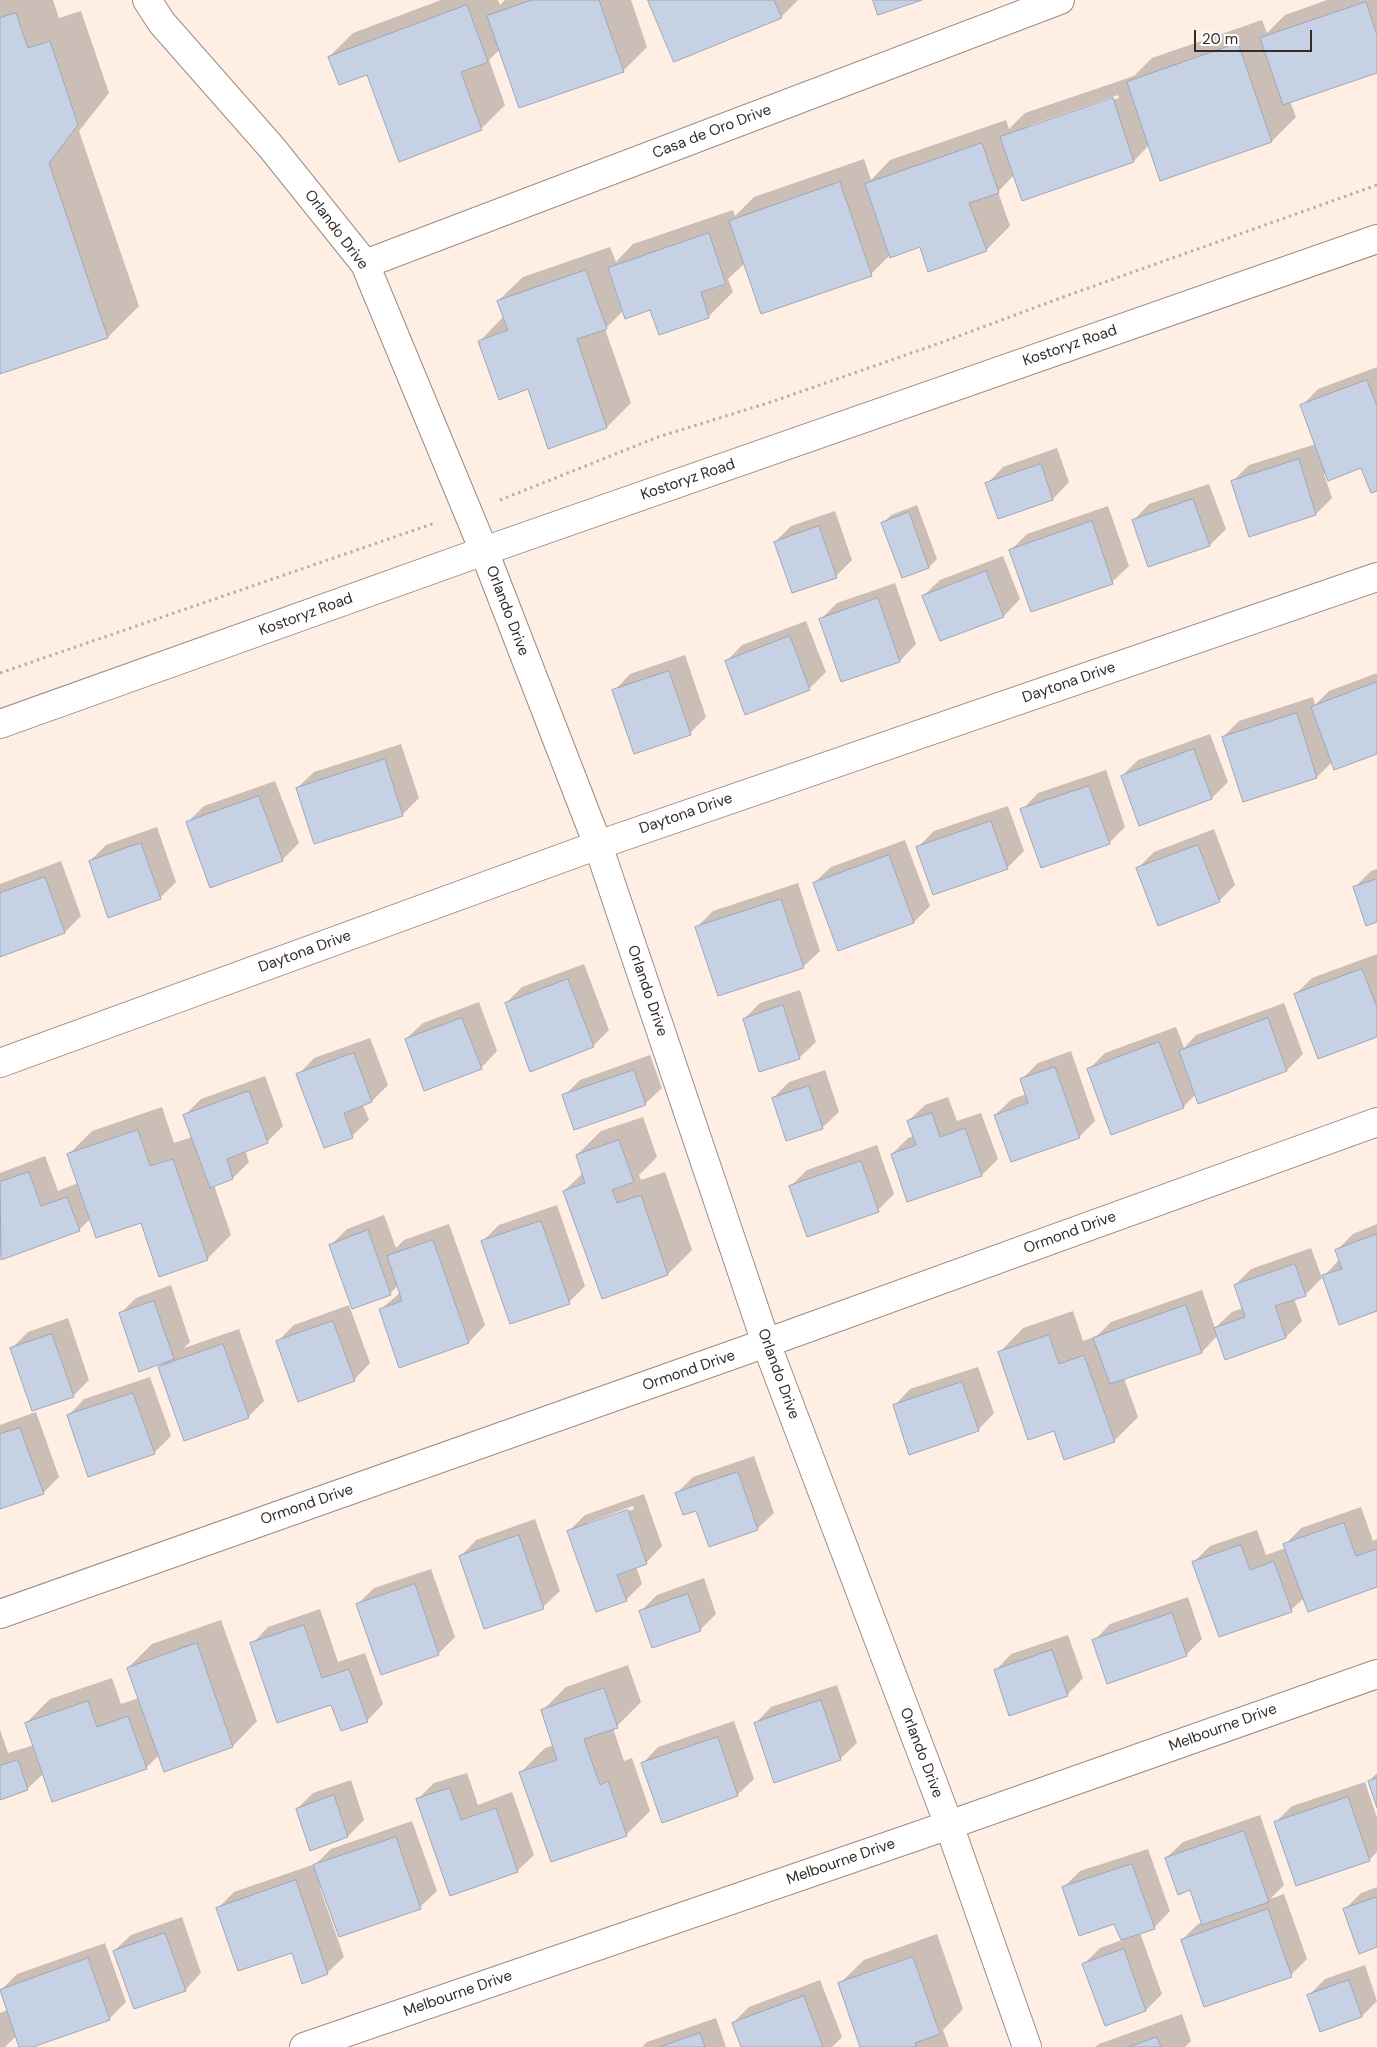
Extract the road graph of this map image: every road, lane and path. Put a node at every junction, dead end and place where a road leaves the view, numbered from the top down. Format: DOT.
graph roads {
  1 [pos="147,0"];
  2 [pos="1060,0"];
  3 [pos="1377,186"];
  4 [pos="1377,239"];
  5 [pos="365,264"];
  6 [pos="468,512"];
  7 [pos="484,551"];
  8 [pos="1377,577"];
  9 [pos="0,674"];
  10 [pos="0,724"];
  11 [pos="598,845"];
  12 [pos="0,1064"];
  13 [pos="1377,1122"];
  14 [pos="766,1343"];
  15 [pos="0,1614"];
  16 [pos="1377,1674"];
  17 [pos="949,1825"];
  18 [pos="304,2047"];
  19 [pos="1027,2047"];
  1 -- 5 [label="street, Orlando Drive"];
  2 -- 5 [label="street, Casa de Oro Drive"];
  3 -- 6 [label="path"];
  4 -- 7 [label="street, Kostoryz Road"];
  5 -- 6 [label="street, Orlando Drive"];
  6 -- 7 [label="street, Orlando Drive"];
  6 -- 9 [label="path"];
  7 -- 10 [label="street, Kostoryz Road"];
  7 -- 11 [label="street, Orlando Drive"];
  8 -- 11 [label="street, Daytona Drive"];
  11 -- 12 [label="street, Daytona Drive"];
  11 -- 14 [label="street, Orlando Drive"];
  13 -- 14 [label="street, Ormond Drive"];
  14 -- 15 [label="street, Ormond Drive"];
  14 -- 17 [label="street, Orlando Drive"];
  16 -- 17 [label="street, Melbourne Drive"];
  17 -- 18 [label="street, Melbourne Drive"];
  17 -- 19 [label="street, Orlando Drive"];
}
